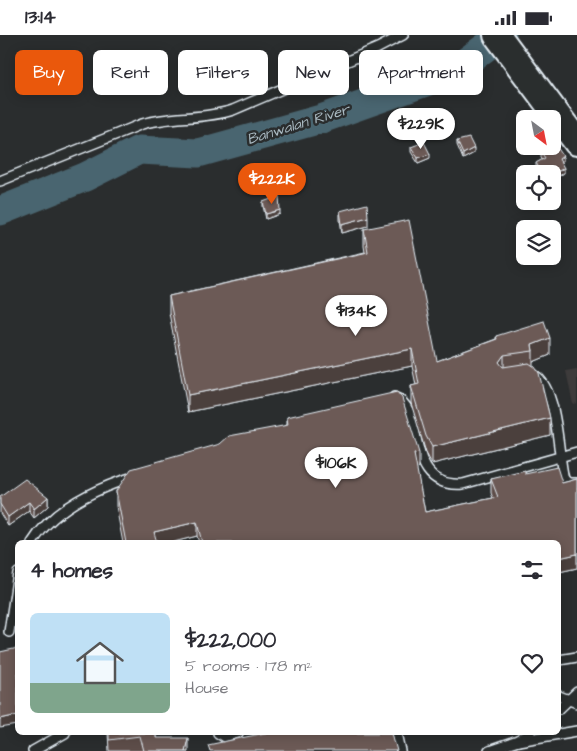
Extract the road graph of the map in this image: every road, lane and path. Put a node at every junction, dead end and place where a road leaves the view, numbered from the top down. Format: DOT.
graph roads {
  1 [pos="403,35"];
  2 [pos="498,35"];
  3 [pos="577,142"];
  4 [pos="0,181"];
  5 [pos="522,375"];
  6 [pos="386,397"];
  7 [pos="577,452"];
  8 [pos="561,455"];
  9 [pos="145,473"];
  10 [pos="577,483"];
  11 [pos="34,540"];
  12 [pos="15,593"];
  13 [pos="9,632"];
  14 [pos="577,657"];
  15 [pos="561,660"];
  16 [pos="577,692"];
  17 [pos="561,697"];
  18 [pos="573,702"];
  19 [pos="561,708"];
  20 [pos="577,731"];
  21 [pos="561,734"];
  22 [pos="61,735"];
  23 [pos="397,735"];
  24 [pos="527,735"];
  25 [pos="553,735"];
  26 [pos="518,741"];
  27 [pos="33,751"];
  28 [pos="400,751"];
  29 [pos="489,751"];
  1 -- 4 [label="lane"];
  2 -- 3 [label="main road"];
  5 -- 8 [label="lane"];
  6 -- 8 [label="lane"];
  7 -- 8 [label="lane"];
  8 -- 10 [label="lane"];
  9 -- 11 [label="lane"];
  12 -- 13 [label="lane"];
  14 -- 15 [label="lane"];
  16 -- 18 [label="lane"];
  17 -- 18 [label="lane"];
  18 -- 19 [label="lane"];
  20 -- 21 [label="lane"];
  22 -- 27 [label="lane"];
  23 -- 28 [label="lane"];
  24 -- 26 [label="lane"];
  25 -- 26 [label="lane"];
  26 -- 29 [label="lane"];
}
